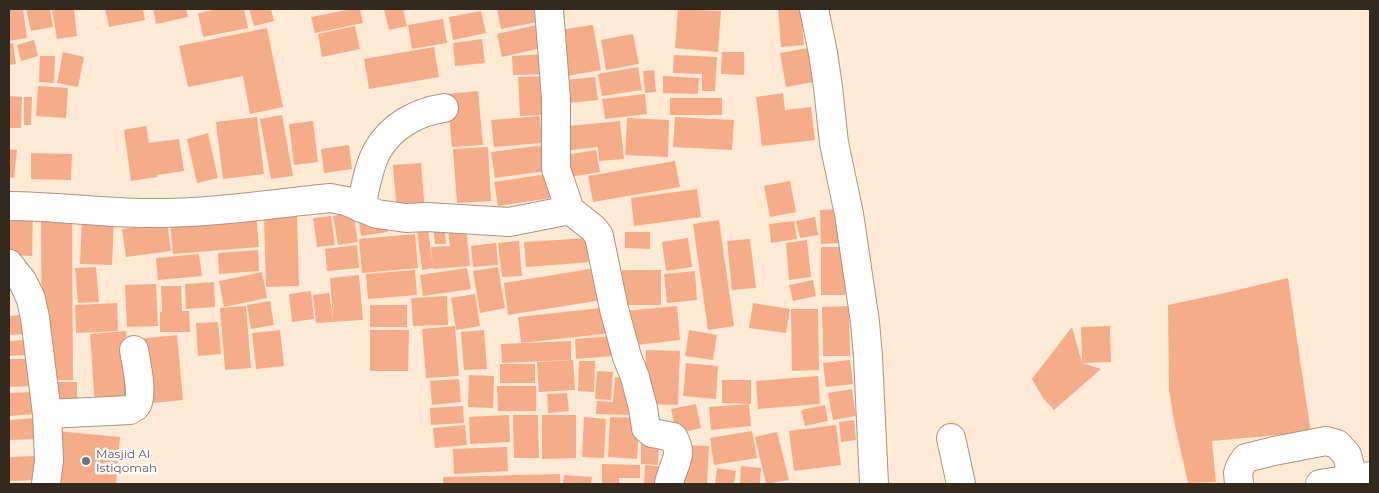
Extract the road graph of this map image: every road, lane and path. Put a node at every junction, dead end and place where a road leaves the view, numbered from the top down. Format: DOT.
graph roads {
  1 [pos="550,9"];
  2 [pos="814,9"];
  3 [pos="444,108"];
  4 [pos="9,206"];
  5 [pos="361,208"];
  6 [pos="570,210"];
  7 [pos="9,264"];
  8 [pos="134,350"];
  9 [pos="47,414"];
  10 [pos="951,438"];
  11 [pos="1362,477"];
  12 [pos="46,484"];
  13 [pos="669,484"];
  14 [pos="874,484"];
  15 [pos="961,484"];
  16 [pos="1239,484"];
  17 [pos="1320,484"];
  1 -- 6 [label="street"];
  2 -- 14 [label="street"];
  3 -- 5 [label="street"];
  4 -- 5 [label="street"];
  5 -- 6 [label="street"];
  6 -- 13 [label="street"];
  7 -- 9 [label="street"];
  8 -- 9 [label="street"];
  9 -- 12 [label="street"];
  10 -- 15 [label="street"];
  11 -- 16 [label="street"];
  11 -- 17 [label="street"];
}
